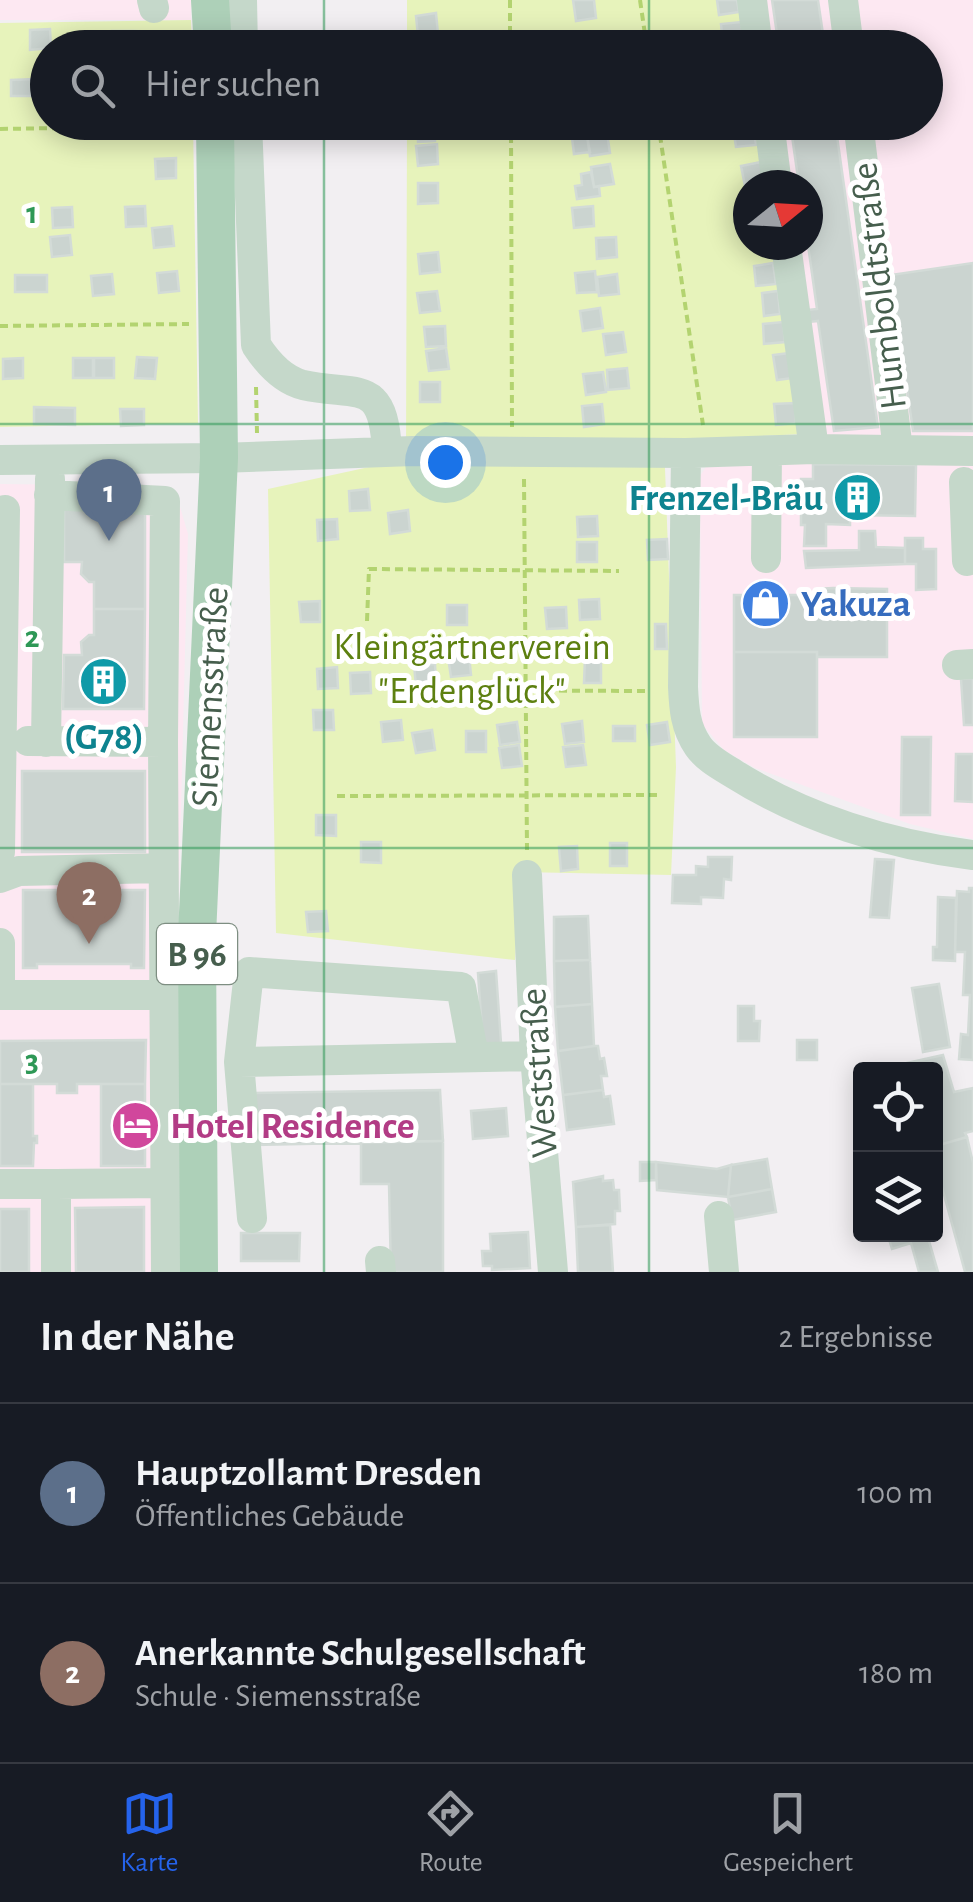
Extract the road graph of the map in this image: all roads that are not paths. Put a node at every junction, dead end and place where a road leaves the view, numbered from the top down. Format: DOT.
graph roads {
  1 [pos="210,0"];
  2 [pos="242,0"];
  3 [pos="752,0"];
  4 [pos="843,0"];
  5 [pos="212,30"];
  6 [pos="243,30"];
  7 [pos="756,30"];
  8 [pos="847,30"];
  9 [pos="200,140"];
  10 [pos="247,140"];
  11 [pos="772,140"];
  12 [pos="860,140"];
  13 [pos="776,170"];
  14 [pos="788,260"];
  15 [pos="814,448"];
  16 [pos="898,450"];
  17 [pos="388,451"];
  18 [pos="767,451"];
  19 [pos="959,452"];
  20 [pos="696,453"];
  21 [pos="220,458"];
  22 [pos="0,460"];
  23 [pos="50,460"];
  24 [pos="969,485"];
  25 [pos="50,495"];
  26 [pos="5,510"];
  27 [pos="766,558"];
  28 [pos="968,560"];
  29 [pos="1,741"];
  30 [pos="46,742"];
  31 [pos="162,742"];
  32 [pos="0,852"];
  33 [pos="973,855"];
  34 [pos="163,868"];
  35 [pos="528,875"];
  36 [pos="0,878"];
  37 [pos="0,943"];
  38 [pos="0,995"];
  39 [pos="165,995"];
  40 [pos="535,1056"];
  41 [pos="474,1057"];
  42 [pos="240,1062"];
  43 [pos="0,1184"];
  44 [pos="56,1184"];
  45 [pos="166,1184"];
  46 [pos="718,1216"];
  47 [pos="252,1218"];
  48 [pos="56,1272"];
  49 [pos="166,1272"];
  50 [pos="199,1272"];
  51 [pos="553,1272"];
  52 [pos="724,1272"];
  1 -- 5 [label="main road"];
  2 -- 6 [label="street"];
  3 -- 7 [label="street"];
  4 -- 8 [label="street"];
  9 -- 21 [label="main road, Siemensstraße / B 96"];
  10 -- 17 [label="street"];
  11 -- 13 [label="street"];
  12 -- 16 [label="street, Humboldtstraße"];
  14 -- 15 [label="street"];
  15 -- 16 [label="street, Humboldtstraße"];
  15 -- 18 [label="street, Humboldtstraße"];
  16 -- 19 [label="street, Humboldtstraße"];
  17 -- 20 [label="street, Humboldtstraße"];
  17 -- 21 [label="street, Humboldtstraße"];
  18 -- 20 [label="street, Humboldtstraße"];
  18 -- 27 [label="street"];
  19 -- 24 [label="street"];
  20 -- 33 [label="street"];
  21 -- 23 [label="street, Humboldtstraße"];
  21 -- 50 [label="main road, Siemensstraße / B 96"];
  22 -- 23 [label="street, Humboldtstraße"];
  23 -- 25 [label="street"];
  24 -- 28 [label="street"];
  25 -- 30 [label="street"];
  25 -- 31 [label="street"];
  26 -- 29 [label="street"];
  29 -- 30 [label="street"];
  29 -- 32 [label="street"];
  30 -- 31 [label="street"];
  31 -- 34 [label="street"];
  34 -- 36 [label="street"];
  34 -- 39 [label="street"];
  35 -- 40 [label="street, Weststraße"];
  37 -- 38 [label="street"];
  38 -- 39 [label="street"];
  39 -- 45 [label="street"];
  40 -- 41 [label="street"];
  40 -- 51 [label="street, Weststraße"];
  41 -- 42 [label="street"];
  41 -- 42 [label="street"];
  42 -- 47 [label="street"];
  43 -- 44 [label="street"];
  44 -- 45 [label="street"];
  44 -- 48 [label="street"];
  45 -- 49 [label="street"];
  46 -- 52 [label="street"];
}
